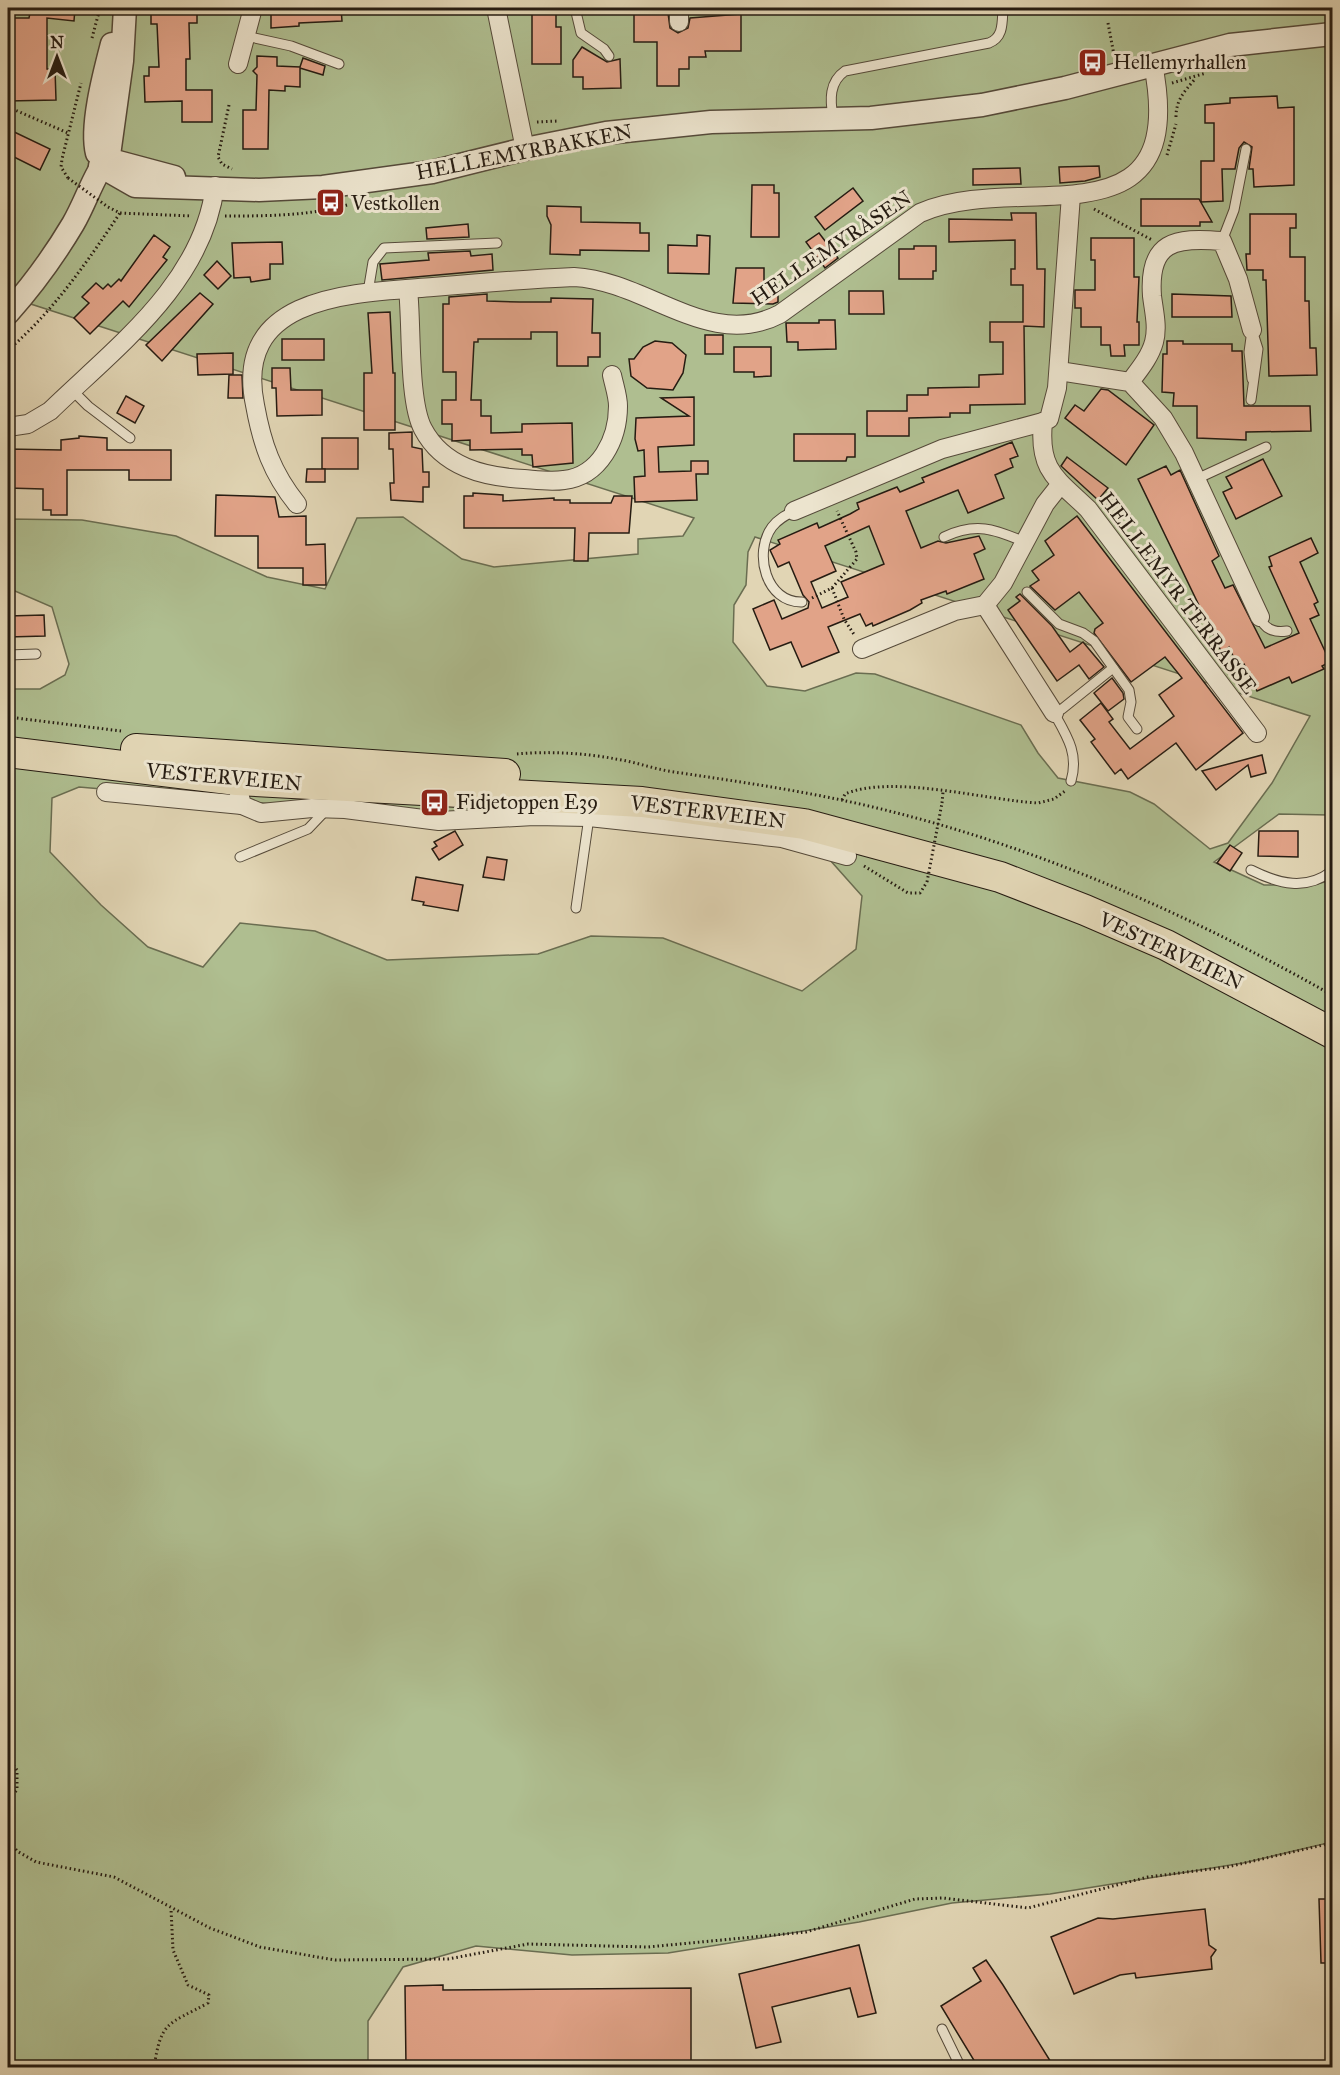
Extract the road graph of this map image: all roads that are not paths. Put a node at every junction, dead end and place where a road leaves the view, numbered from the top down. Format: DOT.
graph roads {
  1 [pos="123,8"];
  2 [pos="253,8"];
  3 [pos="496,8"];
  4 [pos="575,8"];
  5 [pos="1003,8"];
  6 [pos="1332,34"];
  7 [pos="246,36"];
  8 [pos="609,56"];
  9 [pos="238,64"];
  10 [pos="339,64"];
  11 [pos="1153,64"];
  12 [pos="833,120"];
  13 [pos="525,149"];
  14 [pos="1246,149"];
  15 [pos="100,166"];
  16 [pos="215,186"];
  17 [pos="1071,195"];
  18 [pos="1222,241"];
  19 [pos="497,243"];
  20 [pos="408,289"];
  21 [pos="368,292"];
  22 [pos="8,313"];
  23 [pos="1252,330"];
  24 [pos="1059,371"];
  25 [pos="612,375"];
  26 [pos="1130,382"];
  27 [pos="72,390"];
  28 [pos="1251,400"];
  29 [pos="1043,422"];
  30 [pos="8,427"];
  31 [pos="130,438"];
  32 [pos="1266,447"];
  33 [pos="1197,483"];
  34 [pos="1060,485"];
  35 [pos="297,504"];
  36 [pos="794,511"];
  37 [pos="944,537"];
  38 [pos="1025,542"];
  39 [pos="1027,592"];
  40 [pos="802,602"];
  41 [pos="985,605"];
  42 [pos="1260,617"];
  43 [pos="1287,631"];
  44 [pos="859,644"];
  45 [pos="36,654"];
  46 [pos="8,655"];
  47 [pos="1113,668"];
  48 [pos="1054,713"];
  49 [pos="1137,729"];
  50 [pos="1257,733"];
  51 [pos="8,735"];
  52 [pos="8,752"];
  53 [pos="239,780"];
  54 [pos="1071,781"];
  55 [pos="106,792"];
  56 [pos="328,808"];
  57 [pos="589,817"];
  58 [pos="847,856"];
  59 [pos="240,858"];
  60 [pos="1251,870"];
  61 [pos="1332,871"];
  62 [pos="576,908"];
  63 [pos="1332,1011"];
  64 [pos="1332,1033"];
  65 [pos="942,2029"];
  66 [pos="961,2067"];
  1 -- 15 [label="street"];
  2 -- 7 [label="street"];
  3 -- 13 [label="street"];
  4 -- 8 [label="lane"];
  5 -- 12 [label="lane"];
  6 -- 11 [label="street, HELLEMYRBAKKEN"];
  7 -- 9 [label="street"];
  7 -- 10 [label="lane"];
  11 -- 12 [label="street, HELLEMYRBAKKEN"];
  11 -- 17 [label="street"];
  12 -- 13 [label="street, HELLEMYRBAKKEN"];
  13 -- 16 [label="street, HELLEMYRBAKKEN"];
  14 -- 18 [label="lane"];
  15 -- 16 [label="street, HELLEMYRBAKKEN"];
  15 -- 22 [label="street"];
  16 -- 27 [label="street"];
  17 -- 20 [label="street, HELLEMYRÅSEN"];
  17 -- 24 [label="street, HELLEMYR TERRASSE"];
  18 -- 23 [label="street"];
  18 -- 26 [label="street"];
  19 -- 21 [label="lane"];
  20 -- 21 [label="street, HELLEMYRÅSEN"];
  20 -- 25 [label="street"];
  21 -- 35 [label="street, HELLEMYRÅSEN"];
  23 -- 28 [label="lane"];
  24 -- 26 [label="street"];
  24 -- 29 [label="street, HELLEMYR TERRASSE"];
  26 -- 33 [label="street"];
  27 -- 30 [label="street"];
  27 -- 31 [label="lane"];
  29 -- 34 [label="street, HELLEMYR TERRASSE"];
  29 -- 36 [label="street"];
  32 -- 33 [label="lane"];
  33 -- 42 [label="street"];
  34 -- 38 [label="street"];
  34 -- 50 [label="street, HELLEMYR TERRASSE"];
  36 -- 40 [label="lane"];
  37 -- 38 [label="lane"];
  38 -- 41 [label="street"];
  39 -- 47 [label="lane"];
  41 -- 44 [label="street"];
  41 -- 48 [label="street"];
  42 -- 43 [label="lane"];
  45 -- 46 [label="lane"];
  47 -- 48 [label="lane"];
  47 -- 49 [label="lane"];
  48 -- 54 [label="lane"];
  51 -- 53 [label="highway, VESTERVEIEN"];
  52 -- 53 [label="highway, VESTERVEIEN"];
  53 -- 55 [label="street"];
  53 -- 56 [label="street"];
  53 -- 63 [label="highway, VESTERVEIEN"];
  53 -- 64 [label="highway, VESTERVEIEN"];
  56 -- 57 [label="street"];
  56 -- 59 [label="lane"];
  57 -- 58 [label="street"];
  57 -- 62 [label="lane"];
  60 -- 61 [label="lane"];
  65 -- 66 [label="lane"];
}
